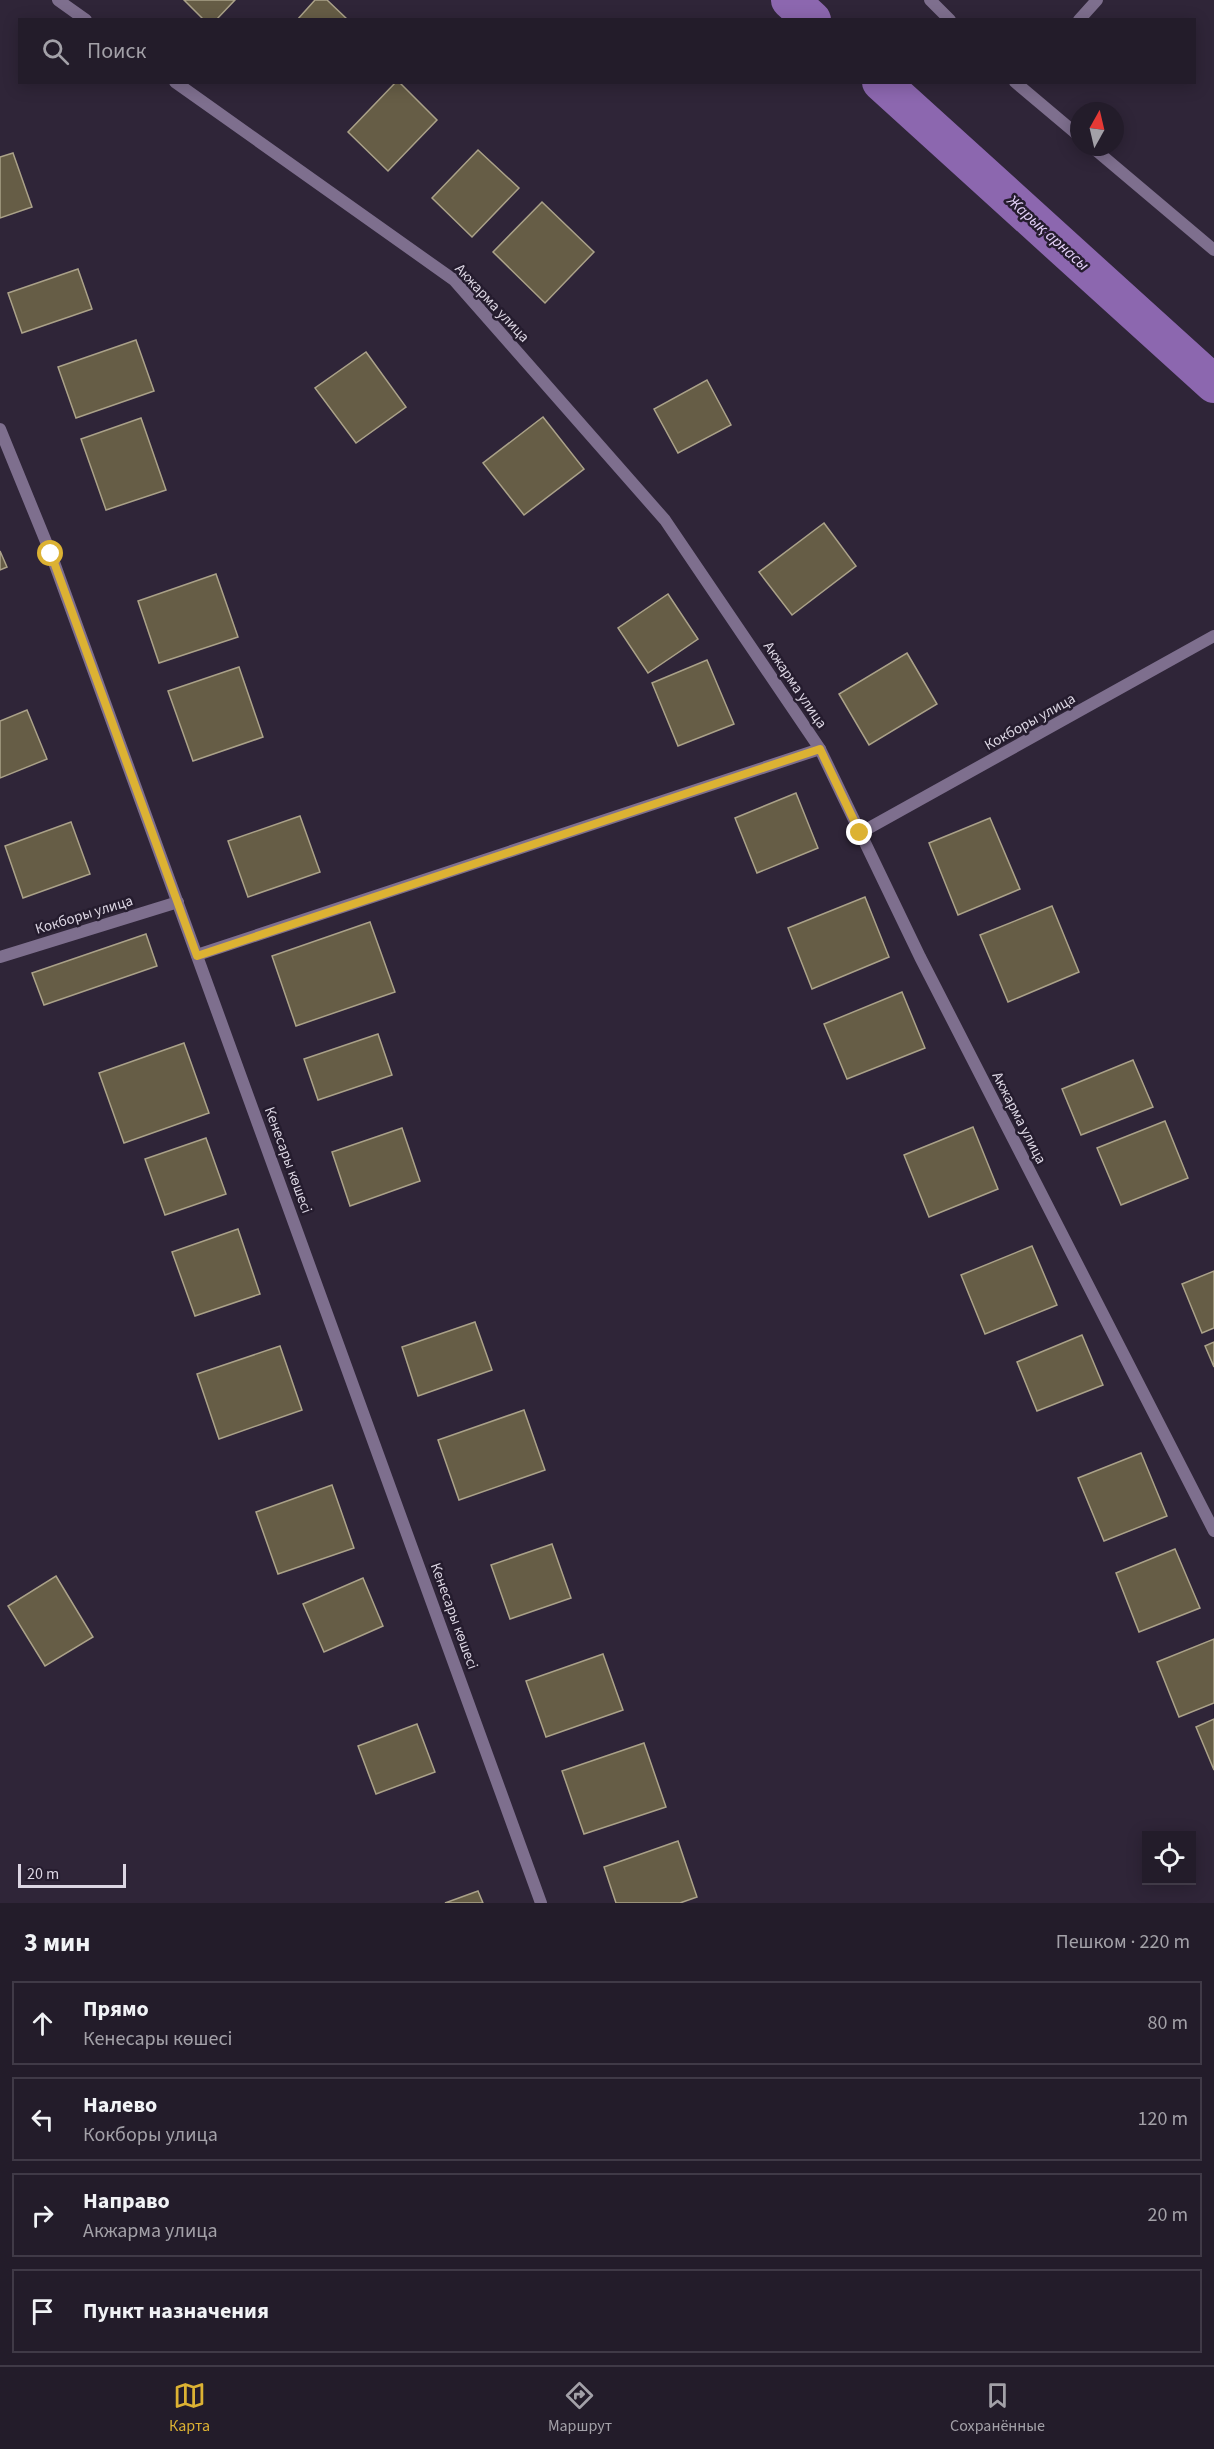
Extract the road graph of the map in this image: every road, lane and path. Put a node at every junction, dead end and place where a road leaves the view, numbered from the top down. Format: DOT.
graph roads {
  1 [pos="58,0"];
  2 [pos="930,0"];
  3 [pos="1097,0"];
  4 [pos="83,18"];
  5 [pos="948,18"];
  6 [pos="1081,18"];
  7 [pos="178,84"];
  8 [pos="1019,84"];
  9 [pos="1070,128"];
  10 [pos="1103,156"];
  11 [pos="1214,250"];
  12 [pos="0,429"];
  13 [pos="1214,636"];
  14 [pos="820,749"];
  15 [pos="860,833"];
  16 [pos="178,902"];
  17 [pos="197,956"];
  18 [pos="0,957"];
  19 [pos="1214,1531"];
  20 [pos="541,1903"];
  1 -- 4 [label="street"];
  2 -- 5 [label="street"];
  3 -- 6 [label="street"];
  7 -- 14 [label="street, Акжарма улица"];
  8 -- 9 [label="street"];
  10 -- 11 [label="street"];
  12 -- 16 [label="street, Кенесары көшесі"];
  13 -- 15 [label="street, Кокборы улица"];
  14 -- 15 [label="street, Акжарма улица"];
  14 -- 17 [label="street"];
  15 -- 19 [label="street, Акжарма улица"];
  16 -- 17 [label="street, Кенесары көшесі"];
  16 -- 18 [label="street, Кокборы улица"];
  17 -- 20 [label="street, Кенесары көшесі"];
}
